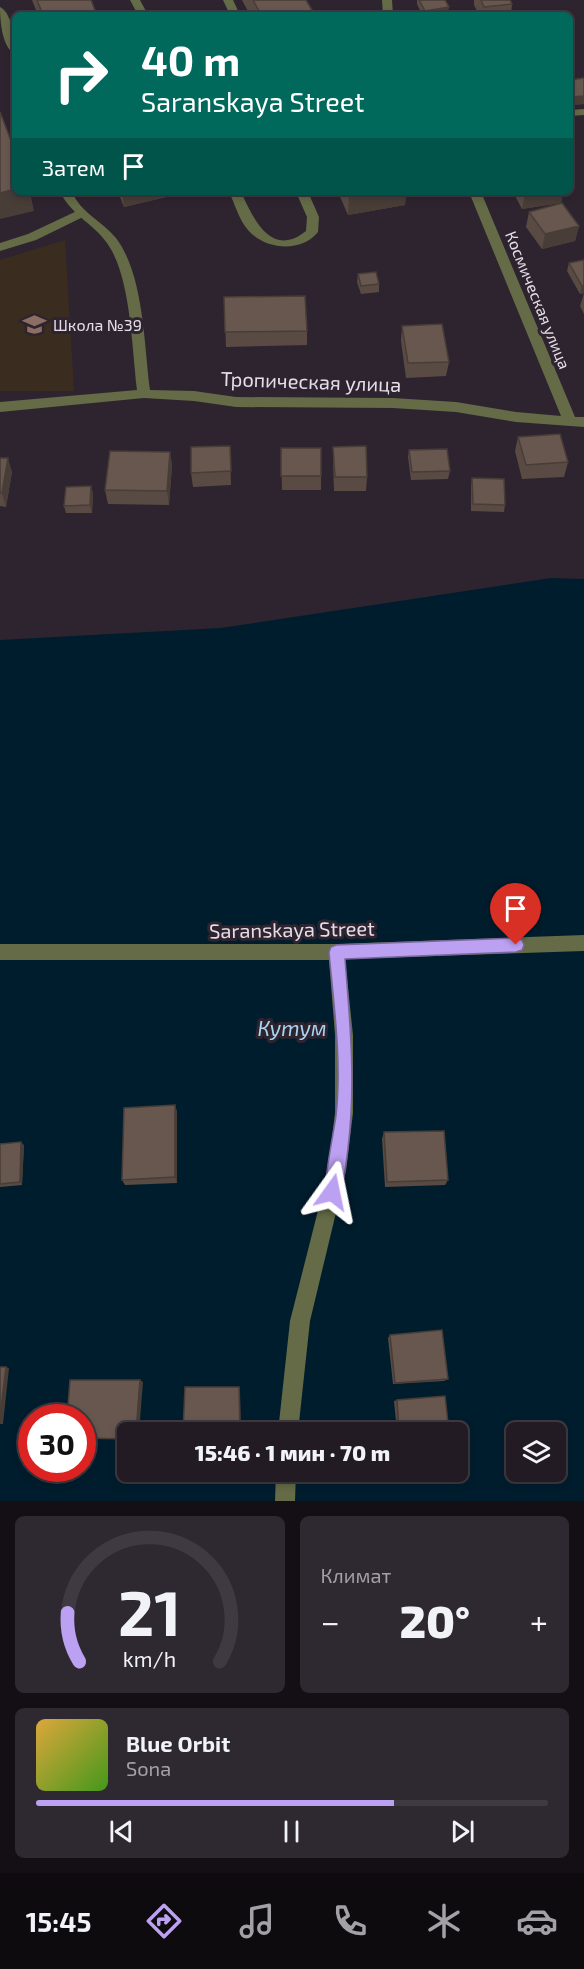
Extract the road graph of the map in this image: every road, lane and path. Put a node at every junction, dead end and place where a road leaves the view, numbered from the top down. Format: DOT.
graph roads {
  1 [pos="0,10"];
  2 [pos="12,43"];
  3 [pos="68,195"];
  4 [pos="236,195"];
  5 [pos="303,195"];
  6 [pos="476,195"];
  7 [pos="79,214"];
  8 [pos="0,247"];
  9 [pos="144,394"];
  10 [pos="0,407"];
  11 [pos="570,421"];
  12 [pos="584,422"];
  13 [pos="584,943"];
  14 [pos="0,952"];
  15 [pos="336,952"];
  16 [pos="289,1422"];
  17 [pos="286,1482"];
  18 [pos="285,1501"];
  1 -- 2 [label="street"];
  3 -- 7 [label="street"];
  4 -- 5 [label="street"];
  6 -- 11 [label="street, Космическая улица"];
  7 -- 8 [label="street"];
  7 -- 9 [label="street"];
  9 -- 10 [label="street, Тропическая улица"];
  9 -- 11 [label="street, Тропическая улица"];
  11 -- 12 [label="street, Тропическая улица"];
  13 -- 15 [label="street, Saranskaya Street"];
  14 -- 15 [label="street, Saranskaya Street"];
  15 -- 16 [label="street"];
  17 -- 18 [label="street"];
}
